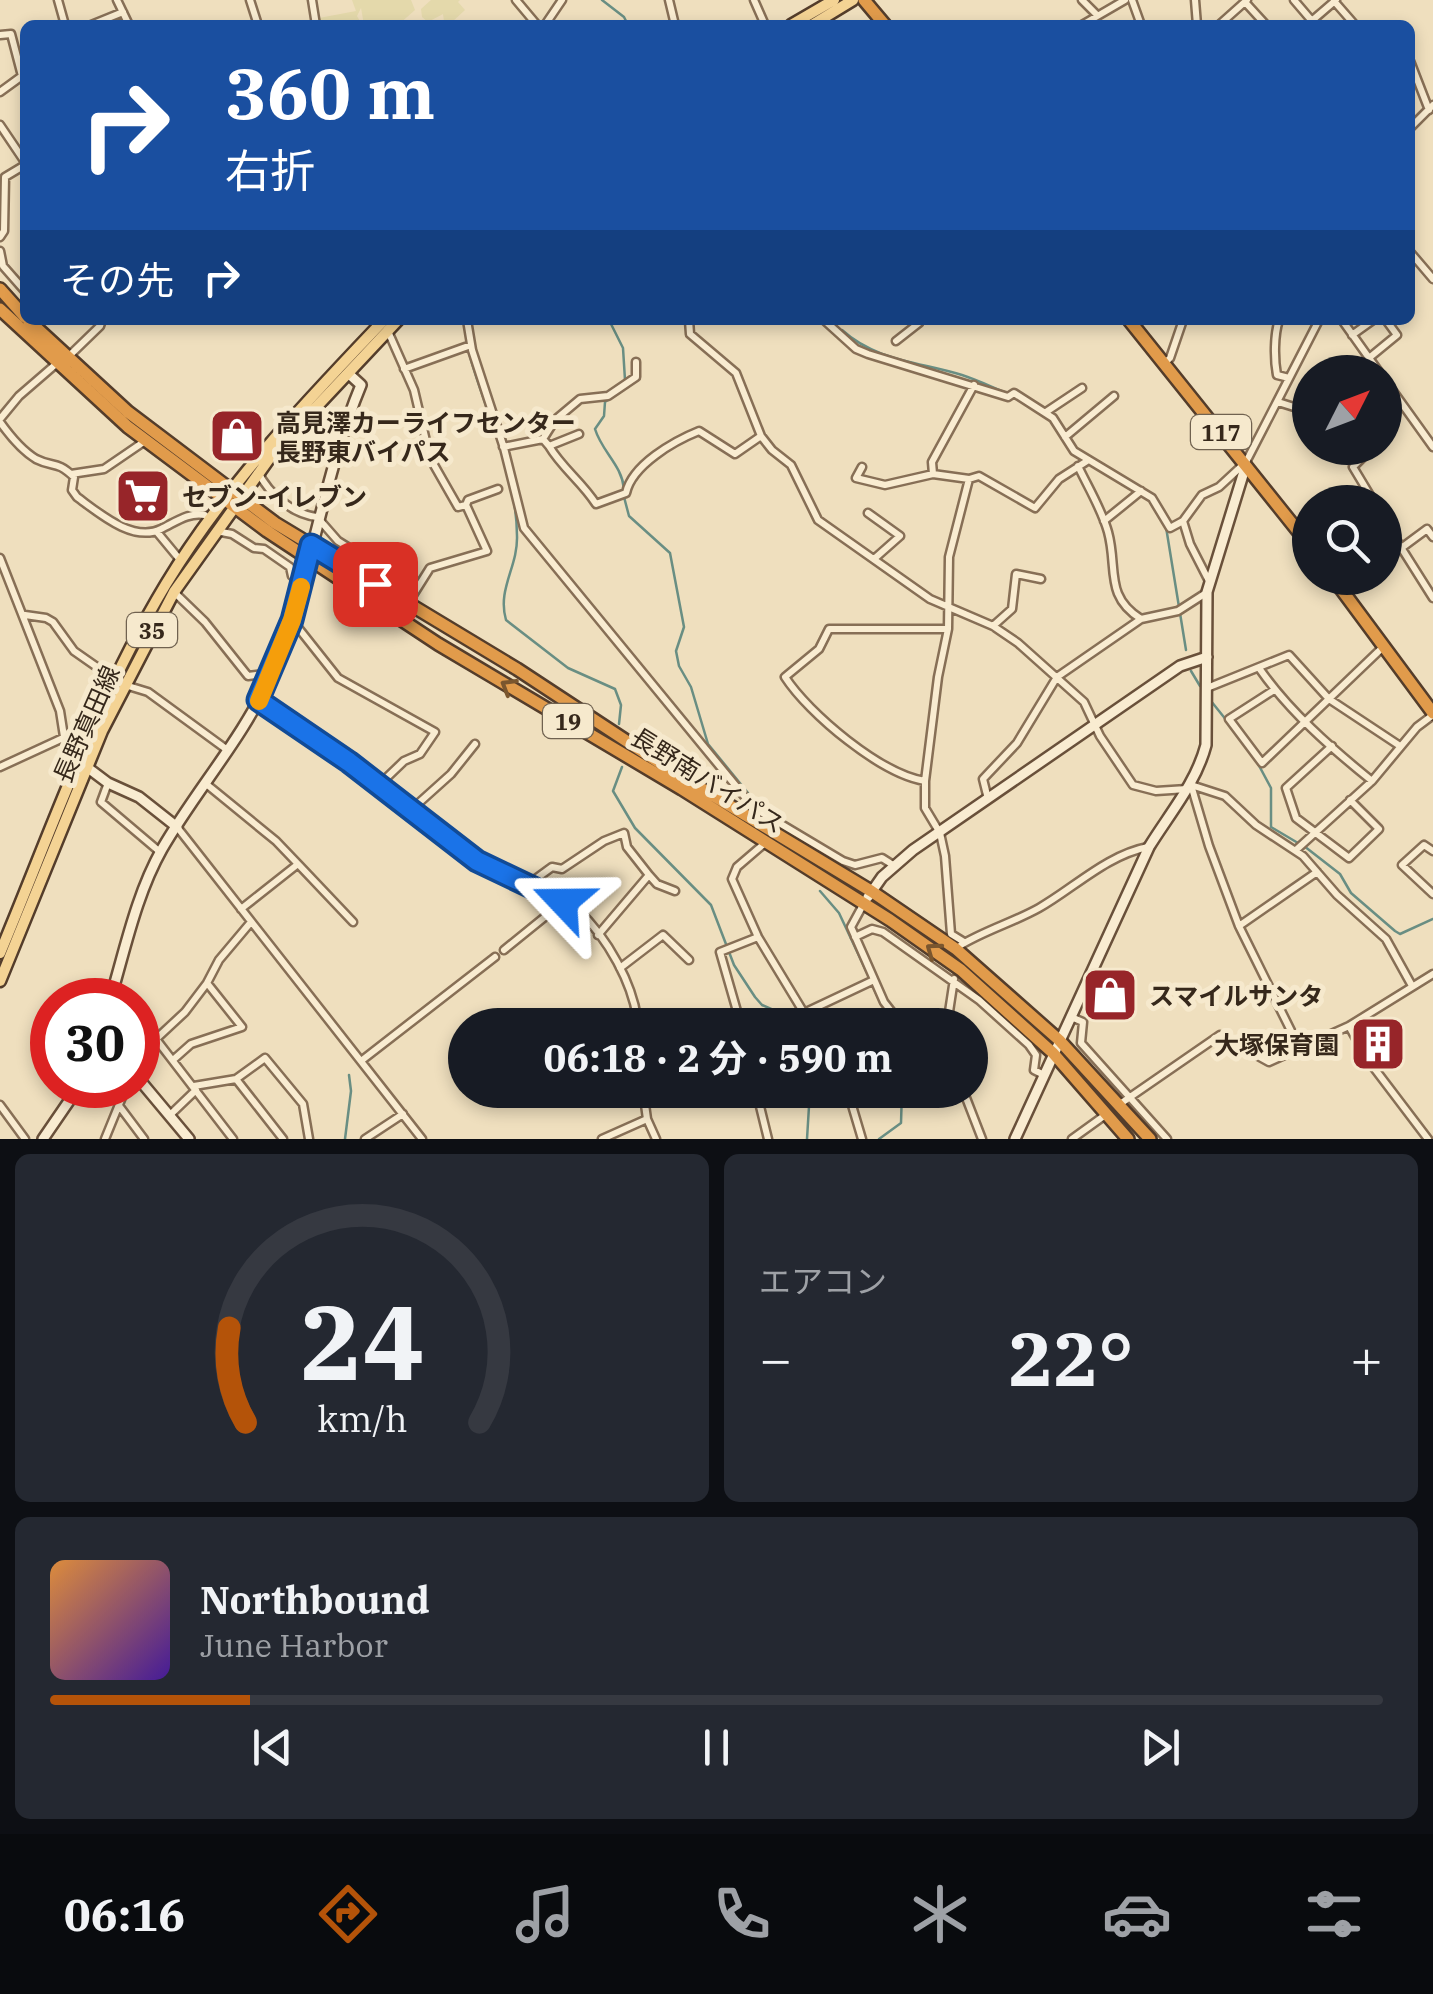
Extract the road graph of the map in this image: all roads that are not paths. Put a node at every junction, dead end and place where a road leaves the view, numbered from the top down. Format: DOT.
graph roads {
  1 [pos="117,0"];
  2 [pos="516,0"];
  3 [pos="834,0"];
  4 [pos="854,0"];
  5 [pos="864,0"];
  6 [pos="1082,0"];
  7 [pos="1128,0"];
  8 [pos="1246,1"];
  9 [pos="1335,1"];
  10 [pos="123,12"];
  11 [pos="1097,15"];
  12 [pos="103,20"];
  13 [pos="127,20"];
  14 [pos="533,20"];
  15 [pos="799,20"];
  16 [pos="820,20"];
  17 [pos="881,20"];
  18 [pos="1090,20"];
  19 [pos="1225,20"];
  20 [pos="1313,20"];
  21 [pos="1352,20"];
  22 [pos="0,34"];
  23 [pos="20,68"];
  24 [pos="1415,71"];
  25 [pos="1431,108"];
  26 [pos="1,128"];
  27 [pos="20,156"];
  28 [pos="20,166"];
  29 [pos="0,237"];
  30 [pos="0,252"];
  31 [pos="1415,258"];
  32 [pos="1432,280"];
  33 [pos="20,285"];
  34 [pos="0,289"];
  35 [pos="0,309"];
  36 [pos="19,319"];
  37 [pos="25,325"];
  38 [pos="100,325"];
  39 [pos="383,325"];
  40 [pos="384,325"];
  41 [pos="386,325"];
  42 [pos="468,325"];
  43 [pos="689,325"];
  44 [pos="830,325"];
  45 [pos="915,325"];
  46 [pos="1133,325"];
  47 [pos="1182,325"];
  48 [pos="1276,325"];
  49 [pos="1316,325"];
  50 [pos="1345,325"];
  51 [pos="1366,325"];
  52 [pos="1390,325"];
  53 [pos="1352,335"];
  54 [pos="896,340"];
  55 [pos="471,345"];
  56 [pos="1366,355"];
  57 [pos="1372,355"];
  58 [pos="61,361"];
  59 [pos="636,362"];
  60 [pos="1165,362"];
  61 [pos="404,369"];
  62 [pos="349,374"];
  63 [pos="1289,378"];
  64 [pos="974,385"];
  65 [pos="1082,388"];
  66 [pos="1114,396"];
  67 [pos="1278,402"];
  68 [pos="1402,404"];
  69 [pos="1292,406"];
  70 [pos="1046,412"];
  71 [pos="0,421"];
  72 [pos="578,434"];
  73 [pos="762,436"];
  74 [pos="1066,437"];
  75 [pos="543,439"];
  76 [pos="145,441"];
  77 [pos="549,446"];
  78 [pos="504,447"];
  79 [pos="1433,447"];
  80 [pos="1087,461"];
  81 [pos="1246,462"];
  82 [pos="1078,466"];
  83 [pos="862,467"];
  84 [pos="258,472"];
  85 [pos="71,474"];
  86 [pos="933,474"];
  87 [pos="969,480"];
  88 [pos="498,489"];
  89 [pos="1141,491"];
  90 [pos="231,499"];
  91 [pos="466,505"];
  92 [pos="868,513"];
  93 [pos="204,514"];
  94 [pos="317,516"];
  95 [pos="1104,521"];
  96 [pos="1183,522"];
  97 [pos="1292,522"];
  98 [pos="215,530"];
  99 [pos="157,532"];
  100 [pos="1433,537"];
  101 [pos="311,545"];
  102 [pos="1402,548"];
  103 [pos="1402,552"];
  104 [pos="0,558"];
  105 [pos="308,559"];
  106 [pos="874,559"];
  107 [pos="180,561"];
  108 [pos="4,575"];
  109 [pos="1041,579"];
  110 [pos="302,582"];
  111 [pos="1208,588"];
  112 [pos="416,590"];
  113 [pos="174,592"];
  114 [pos="1345,595"];
  115 [pos="1433,598"];
  116 [pos="407,604"];
  117 [pos="948,608"];
  118 [pos="24,615"];
  119 [pos="1141,618"];
  120 [pos="292,620"];
  121 [pos="993,626"];
  122 [pos="948,629"];
  123 [pos="1383,647"];
  124 [pos="1207,657"];
  125 [pos="1259,668"];
  126 [pos="272,673"];
  127 [pos="1057,677"];
  128 [pos="119,682"];
  129 [pos="1207,688"];
  130 [pos="1274,690"];
  131 [pos="1329,698"];
  132 [pos="258,700"];
  133 [pos="1433,714"];
  134 [pos="1304,721"];
  135 [pos="1095,724"];
  136 [pos="62,738"];
  137 [pos="475,744"];
  138 [pos="1332,746"];
  139 [pos="1400,746"];
  140 [pos="226,749"];
  141 [pos="83,764"];
  142 [pos="0,767"];
  143 [pos="925,780"];
  144 [pos="1372,781"];
  145 [pos="108,783"];
  146 [pos="205,784"];
  147 [pos="380,785"];
  148 [pos="1189,787"];
  149 [pos="988,798"];
  150 [pos="1350,800"];
  151 [pos="411,810"];
  152 [pos="177,827"];
  153 [pos="1315,831"];
  154 [pos="940,832"];
  155 [pos="764,843"];
  156 [pos="1150,847"];
  157 [pos="1296,850"];
  158 [pos="1433,851"];
  159 [pos="160,852"];
  160 [pos="298,864"];
  161 [pos="893,865"];
  162 [pos="1317,872"];
  163 [pos="649,875"];
  164 [pos="526,886"];
  165 [pos="675,890"];
  166 [pos="871,892"];
  167 [pos="1433,894"];
  168 [pos="563,902"];
  169 [pos="864,904"];
  170 [pos="241,909"];
  171 [pos="251,922"];
  172 [pos="353,922"];
  173 [pos="1239,926"];
  174 [pos="598,935"];
  175 [pos="758,937"];
  176 [pos="855,937"];
  177 [pos="960,945"];
  178 [pos="504,950"];
  179 [pos="0,953"];
  180 [pos="495,957"];
  181 [pos="689,960"];
  182 [pos="620,968"];
  183 [pos="1433,974"];
  184 [pos="957,975"];
  185 [pos="116,978"];
  186 [pos="874,980"];
  187 [pos="0,981"];
  188 [pos="208,983"];
  189 [pos="1411,984"];
  190 [pos="635,1008"];
  191 [pos="736,1008"];
  192 [pos="801,1008"];
  193 [pos="815,1008"];
  194 [pos="889,1008"];
  195 [pos="950,1008"];
  196 [pos="1071,1017"];
  197 [pos="1349,1026"];
  198 [pos="160,1035"];
  199 [pos="1058,1040"];
  200 [pos="160,1044"];
  201 [pos="1300,1049"];
  202 [pos="1053,1053"];
  203 [pos="173,1060"];
  204 [pos="361,1061"];
  205 [pos="1042,1074"];
  206 [pos="236,1079"];
  207 [pos="195,1088"];
  208 [pos="1125,1100"];
  209 [pos="160,1103"];
  210 [pos="0,1106"];
  211 [pos="64,1108"];
  212 [pos="118,1108"];
  213 [pos="121,1108"];
  214 [pos="644,1108"];
  215 [pos="760,1108"];
  216 [pos="852,1108"];
  217 [pos="970,1108"];
  218 [pos="1108,1113"];
  219 [pos="402,1114"];
  220 [pos="170,1115"];
  221 [pos="646,1120"];
  222 [pos="25,1139"];
  223 [pos="43,1139"];
  224 [pos="106,1139"];
  225 [pos="144,1139"];
  226 [pos="188,1139"];
  227 [pos="234,1139"];
  228 [pos="283,1139"];
  229 [pos="309,1139"];
  230 [pos="365,1139"];
  231 [pos="422,1139"];
  232 [pos="602,1139"];
  233 [pos="656,1139"];
  234 [pos="768,1139"];
  235 [pos="862,1139"];
  236 [pos="982,1139"];
  237 [pos="1014,1139"];
  238 [pos="1072,1139"];
  239 [pos="1128,1139"];
  240 [pos="1150,1139"];
  241 [pos="1167,1139"];
  242 [pos="1428,1139"];
  1 -- 10 [label="street"];
  2 -- 14 [label="street"];
  3 -- 15 [label="main road"];
  4 -- 16 [label="main road"];
  5 -- 17 [label="highway"];
  6 -- 11 [label="street"];
  7 -- 11 [label="street"];
  8 -- 19 [label="street"];
  9 -- 20 [label="street"];
  9 -- 21 [label="street"];
  10 -- 12 [label="street"];
  10 -- 13 [label="street"];
  11 -- 18 [label="street"];
  22 -- 23 [label="street"];
  24 -- 25 [label="street"];
  26 -- 27 [label="street"];
  28 -- 29 [label="street"];
  30 -- 33 [label="street"];
  31 -- 32 [label="street"];
  34 -- 36 [label="highway, 長野南バイパス / 19"];
  35 -- 36 [label="highway, 長野南バイパス / 19"];
  37 -- 58 [label="highway, 長野南バイパス / 19"];
  38 -- 58 [label="street"];
  39 -- 90 [label="main road, 長野真田線 / 35"];
  40 -- 62 [label="main road, 長野真田線 / 35"];
  41 -- 61 [label="street"];
  42 -- 55 [label="street"];
  43 -- 73 [label="street"];
  44 -- 64 [label="street"];
  45 -- 54 [label="street"];
  46 -- 60 [label="highway, 117"];
  47 -- 60 [label="street"];
  48 -- 63 [label="street"];
  49 -- 63 [label="street"];
  50 -- 53 [label="street"];
  51 -- 53 [label="street"];
  52 -- 57 [label="street"];
  53 -- 56 [label="street"];
  55 -- 61 [label="street"];
  55 -- 78 [label="street"];
  58 -- 71 [label="street"];
  58 -- 76 [label="highway, 長野南バイパス / 19"];
  58 -- 90 [label="highway, 長野南バイパス / 19"];
  59 -- 75 [label="street"];
  60 -- 81 [label="highway, 117"];
  61 -- 91 [label="street"];
  62 -- 84 [label="main road, 長野真田線 / 35"];
  62 -- 94 [label="street"];
  63 -- 67 [label="street"];
  64 -- 70 [label="street"];
  64 -- 86 [label="street"];
  65 -- 70 [label="street"];
  66 -- 74 [label="street"];
  67 -- 69 [label="street"];
  67 -- 81 [label="street"];
  68 -- 79 [label="street"];
  70 -- 74 [label="street"];
  71 -- 85 [label="street"];
  72 -- 77 [label="street"];
  73 -- 77 [label="street"];
  73 -- 106 [label="street"];
  74 -- 80 [label="street"];
  75 -- 77 [label="street"];
  75 -- 78 [label="street"];
  76 -- 85 [label="street"];
  76 -- 90 [label="highway, 長野南バイパス / 19"];
  78 -- 161 [label="street"];
  80 -- 82 [label="street"];
  80 -- 89 [label="street"];
  81 -- 96 [label="street"];
  81 -- 97 [label="highway, 117"];
  81 -- 111 [label="street"];
  82 -- 87 [label="street"];
  82 -- 95 [label="street"];
  83 -- 86 [label="street"];
  84 -- 90 [label="main road, 長野真田線 / 35"];
  84 -- 94 [label="street"];
  85 -- 99 [label="street"];
  86 -- 87 [label="street"];
  87 -- 117 [label="street"];
  88 -- 91 [label="street"];
  89 -- 95 [label="street"];
  89 -- 96 [label="street"];
  90 -- 98 [label="main road, 長野真田線 / 35"];
  90 -- 101 [label="highway, 長野南バイパス / 19"];
  90 -- 105 [label="highway, 長野南バイパス / 19"];
  90 -- 107 [label="main road, 長野真田線 / 35"];
  91 -- 112 [label="street"];
  92 -- 106 [label="street"];
  93 -- 99 [label="street"];
  94 -- 101 [label="street"];
  94 -- 112 [label="street"];
  95 -- 119 [label="street"];
  96 -- 111 [label="street"];
  98 -- 110 [label="street"];
  98 -- 113 [label="main road, 長野真田線 / 35"];
  99 -- 107 [label="street"];
  100 -- 102 [label="street"];
  101 -- 105 [label="street"];
  101 -- 116 [label="highway, 長野南バイパス / 19"];
  103 -- 115 [label="street"];
  104 -- 108 [label="street"];
  105 -- 110 [label="street"];
  155 -- 105 [label="highway, 長野南バイパス / 19, one-way"];
  106 -- 117 [label="street"];
  107 -- 128 [label="main road, 長野真田線 / 35"];
  108 -- 118 [label="street"];
  109 -- 121 [label="street"];
  110 -- 120 [label="street"];
  111 -- 119 [label="street"];
  111 -- 124 [label="street"];
  112 -- 116 [label="street"];
  113 -- 126 [label="street"];
  113 -- 128 [label="main road, 長野真田線 / 35"];
  114 -- 123 [label="highway"];
  116 -- 166 [label="highway, 長野南バイパス / 19"];
  117 -- 121 [label="street"];
  117 -- 122 [label="street"];
  118 -- 128 [label="street"];
  118 -- 136 [label="street"];
  119 -- 127 [label="street"];
  120 -- 126 [label="street"];
  120 -- 147 [label="street"];
  121 -- 127 [label="street"];
  122 -- 143 [label="street"];
  122 -- 143 [label="street"];
  123 -- 131 [label="street"];
  123 -- 133 [label="highway"];
  124 -- 129 [label="street"];
  124 -- 135 [label="street"];
  125 -- 129 [label="street"];
  125 -- 130 [label="street"];
  125 -- 131 [label="street"];
  126 -- 132 [label="street"];
  127 -- 135 [label="street"];
  127 -- 149 [label="street"];
  128 -- 140 [label="street"];
  128 -- 141 [label="main road, 長野真田線 / 35"];
  129 -- 148 [label="street"];
  130 -- 134 [label="street"];
  130 -- 134 [label="street"];
  131 -- 134 [label="street"];
  131 -- 139 [label="street"];
  132 -- 140 [label="street"];
  132 -- 147 [label="street"];
  133 -- 139 [label="street"];
  134 -- 138 [label="street"];
  135 -- 148 [label="street"];
  135 -- 149 [label="street"];
  136 -- 141 [label="street"];
  136 -- 142 [label="street"];
  137 -- 151 [label="street"];
  138 -- 144 [label="street"];
  138 -- 153 [label="street"];
  139 -- 144 [label="street"];
  140 -- 146 [label="street"];
  141 -- 145 [label="street"];
  141 -- 179 [label="main road, 長野真田線 / 35"];
  141 -- 187 [label="main road, 長野真田線 / 35"];
  143 -- 154 [label="street"];
  144 -- 150 [label="street"];
  145 -- 152 [label="street"];
  145 -- 159 [label="street"];
  146 -- 152 [label="street"];
  146 -- 160 [label="street"];
  147 -- 151 [label="street"];
  148 -- 156 [label="street"];
  148 -- 157 [label="street"];
  148 -- 173 [label="street"];
  149 -- 154 [label="street"];
  150 -- 153 [label="street"];
  150 -- 153 [label="street"];
  151 -- 164 [label="street"];
  152 -- 159 [label="street"];
  152 -- 170 [label="street"];
  153 -- 157 [label="street"];
  154 -- 161 [label="street"];
  154 -- 177 [label="street"];
  155 -- 169 [label="highway, 長野南バイパス / 19"];
  155 -- 175 [label="street"];
  156 -- 177 [label="street"];
  156 -- 196 [label="street"];
  157 -- 162 [label="street"];
  158 -- 167 [label="street"];
  159 -- 185 [label="street"];
  160 -- 170 [label="street"];
  160 -- 172 [label="street"];
  161 -- 166 [label="street"];
  162 -- 173 [label="street"];
  162 -- 189 [label="street"];
  163 -- 164 [label="street"];
  163 -- 165 [label="street"];
  163 -- 174 [label="street"];
  164 -- 168 [label="street"];
  166 -- 169 [label="street"];
  166 -- 177 [label="highway, 長野南バイパス / 19"];
  168 -- 174 [label="street"];
  168 -- 178 [label="street"];
  169 -- 176 [label="street"];
  184 -- 169 [label="highway, 長野南バイパス / 19, one-way"];
  170 -- 171 [label="street"];
  171 -- 188 [label="street"];
  171 -- 204 [label="street"];
  173 -- 201 [label="street"];
  174 -- 182 [label="street"];
  175 -- 191 [label="street"];
  175 -- 192 [label="street"];
  176 -- 184 [label="street"];
  176 -- 186 [label="street"];
  177 -- 199 [label="highway, 長野南バイパス / 19"];
  180 -- 204 [label="street"];
  181 -- 182 [label="street"];
  182 -- 190 [label="street"];
  183 -- 197 [label="street"];
  184 -- 195 [label="street"];
  184 -- 202 [label="highway, 長野南バイパス / 19"];
  184 -- 205 [label="street"];
  186 -- 193 [label="street"];
  186 -- 194 [label="street"];
  188 -- 198 [label="street"];
  188 -- 203 [label="street"];
  196 -- 199 [label="street"];
  196 -- 208 [label="street"];
  197 -- 201 [label="street"];
  197 -- 242 [label="street"];
  199 -- 202 [label="street"];
  199 -- 208 [label="highway, 長野南バイパス / 19"];
  200 -- 203 [label="street"];
  201 -- 208 [label="street"];
  202 -- 205 [label="street"];
  202 -- 218 [label="highway, 長野南バイパス / 19"];
  203 -- 207 [label="street"];
  204 -- 219 [label="street"];
  205 -- 237 [label="street"];
  206 -- 207 [label="street"];
  206 -- 228 [label="street"];
  206 -- 229 [label="street"];
  207 -- 220 [label="street"];
  207 -- 227 [label="street"];
  208 -- 240 [label="highway, 長野南バイパス / 19"];
  208 -- 241 [label="street"];
  209 -- 220 [label="street"];
  210 -- 222 [label="street"];
  211 -- 223 [label="street"];
  212 -- 224 [label="street"];
  213 -- 225 [label="street"];
  214 -- 221 [label="street"];
  215 -- 234 [label="street"];
  216 -- 235 [label="street"];
  217 -- 236 [label="street"];
  218 -- 238 [label="street"];
  218 -- 239 [label="highway, 長野南バイパス / 19"];
  219 -- 230 [label="street"];
  219 -- 231 [label="street"];
  220 -- 226 [label="street"];
  221 -- 232 [label="street"];
  221 -- 233 [label="street"];
}
